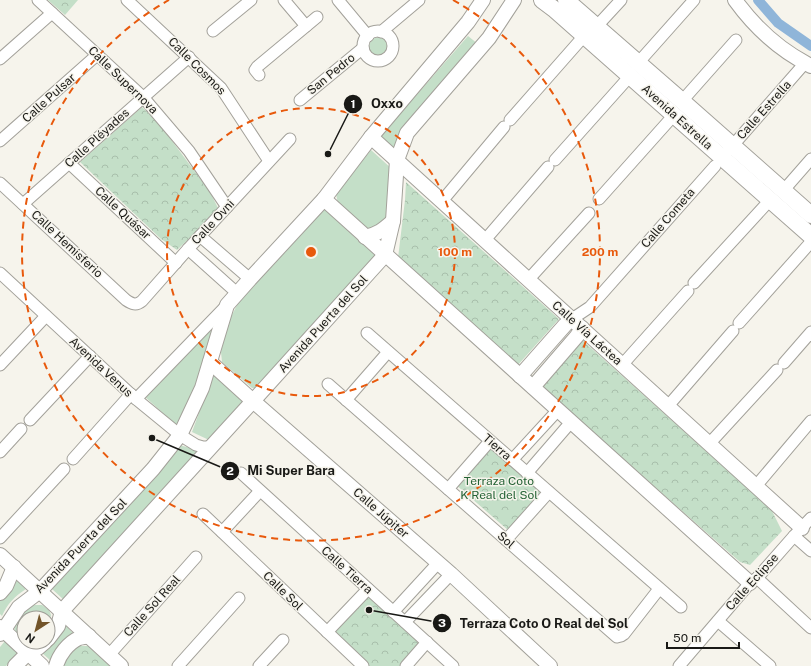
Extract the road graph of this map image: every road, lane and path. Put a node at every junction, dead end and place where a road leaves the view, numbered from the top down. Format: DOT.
graph roads {
  1 [pos="38,0"];
  2 [pos="127,0"];
  3 [pos="251,0"];
  4 [pos="284,0"];
  5 [pos="338,0"];
  6 [pos="419,0"];
  7 [pos="483,0"];
  8 [pos="514,0"];
  9 [pos="542,0"];
  10 [pos="566,0"];
  11 [pos="621,0"];
  12 [pos="694,0"];
  13 [pos="735,0"];
  14 [pos="52,13"];
  15 [pos="317,17"];
  16 [pos="306,26"];
  17 [pos="213,31"];
  18 [pos="591,31"];
  19 [pos="381,32"];
  20 [pos="368,36"];
  21 [pos="736,40"];
  22 [pos="363,48"];
  23 [pos="97,54"];
  24 [pos="189,56"];
  25 [pos="0,59"];
  26 [pos="808,65"];
  27 [pos="634,69"];
  28 [pos="259,75"];
  29 [pos="143,97"];
  30 [pos="300,100"];
  31 [pos="682,101"];
  32 [pos="674,115"];
  33 [pos="372,137"];
  34 [pos="290,138"];
  35 [pos="0,141"];
  36 [pos="723,156"];
  37 [pos="811,159"];
  38 [pos="397,160"];
  39 [pos="269,161"];
  40 [pos="69,163"];
  41 [pos="0,183"];
  42 [pos="783,191"];
  43 [pos="599,199"];
  44 [pos="324,200"];
  45 [pos="770,200"];
  46 [pos="442,201"];
  47 [pos="23,204"];
  48 [pos="227,207"];
  49 [pos="589,213"];
  50 [pos="811,216"];
  51 [pos="393,221"];
  52 [pos="200,236"];
  53 [pos="365,236"];
  54 [pos="811,236"];
  55 [pos="485,240"];
  56 [pos="811,242"];
  57 [pos="188,249"];
  58 [pos="385,255"];
  59 [pos="176,263"];
  60 [pos="1,276"];
  61 [pos="250,279"];
  62 [pos="528,280"];
  63 [pos="237,293"];
  64 [pos="227,304"];
  65 [pos="135,305"];
  66 [pos="46,316"];
  67 [pos="577,324"];
  68 [pos="811,332"];
  69 [pos="367,333"];
  70 [pos="388,352"];
  71 [pos="90,356"];
  72 [pos="210,362"];
  73 [pos="0,365"];
  74 [pos="622,365"];
  75 [pos="520,376"];
  76 [pos="328,384"];
  77 [pos="533,387"];
  78 [pos="134,396"];
  79 [pos="346,400"];
  80 [pos="254,401"];
  81 [pos="668,406"];
  82 [pos="558,410"];
  83 [pos="30,420"];
  84 [pos="571,422"];
  85 [pos="811,422"];
  86 [pos="21,429"];
  87 [pos="180,435"];
  88 [pos="490,441"];
  89 [pos="709,444"];
  90 [pos="211,447"];
  91 [pos="0,452"];
  92 [pos="73,459"];
  93 [pos="512,460"];
  94 [pos="64,469"];
  95 [pos="241,473"];
  96 [pos="527,473"];
  97 [pos="756,486"];
  98 [pos="448,490"];
  99 [pos="260,491"];
  100 [pos="549,492"];
  101 [pos="203,514"];
  102 [pos="802,527"];
  103 [pos="222,532"];
  104 [pos="0,538"];
  105 [pos="506,540"];
  106 [pos="811,551"];
  107 [pos="0,555"];
  108 [pos="196,557"];
  109 [pos="438,563"];
  110 [pos="14,567"];
  111 [pos="451,574"];
  112 [pos="754,580"];
  113 [pos="368,589"];
  114 [pos="659,589"];
  115 [pos="40,591"];
  116 [pos="0,593"];
  117 [pos="239,598"];
  118 [pos="681,607"];
  119 [pos="62,611"];
  120 [pos="393,612"];
  121 [pos="718,621"];
  122 [pos="405,622"];
  123 [pos="811,628"];
  124 [pos="56,629"];
  125 [pos="1,631"];
  126 [pos="326,632"];
  127 [pos="89,636"];
  128 [pos="283,640"];
  129 [pos="427,642"];
  130 [pos="34,650"];
  131 [pos="28,653"];
  132 [pos="109,654"];
  133 [pos="15,666"];
  134 [pos="42,666"];
  135 [pos="56,666"];
  136 [pos="121,666"];
  137 [pos="178,666"];
  138 [pos="259,666"];
  139 [pos="363,666"];
  140 [pos="406,666"];
  141 [pos="453,666"];
  142 [pos="550,666"];
  143 [pos="680,666"];
  144 [pos="770,666"];
  1 -- 14 [label="street, Calle Supernova"];
  2 -- 24 [label="street, Calle Cosmos"];
  3 -- 17 [label="street"];
  4 -- 16 [label="street"];
  5 -- 20 [label="street"];
  6 -- 19 [label="street"];
  7 -- 33 [label="street, Avenida Puerta del Sol"];
  8 -- 38 [label="street, Avenida Puerta del Sol"];
  9 -- 18 [label="main road, Avenida Estrella"];
  10 -- 18 [label="main road, Avenida Estrella"];
  11 -- 18 [label="street"];
  12 -- 27 [label="street"];
  13 -- 26 [label="street"];
  14 -- 23 [label="street, Calle Supernova"];
  14 -- 25 [label="street"];
  15 -- 16 [label="street"];
  16 -- 28 [label="street"];
  18 -- 27 [label="main road, Avenida Estrella"];
  18 -- 46 [label="street"];
  19 -- 20 [label="street"];
  19 -- 22 [label="street"];
  20 -- 22 [label="street"];
  21 -- 31 [label="street"];
  22 -- 30 [label="street, San Pedro"];
  23 -- 29 [label="street, Calle Supernova"];
  23 -- 35 [label="street, Calle Pulsar"];
  24 -- 29 [label="street, Calle Pléyades"];
  24 -- 39 [label="street, Calle Cosmos"];
  26 -- 36 [label="street, Calle Estrella"];
  27 -- 31 [label="main road, Avenida Estrella"];
  27 -- 32 [label="main road, Avenida Estrella"];
  27 -- 55 [label="street"];
  29 -- 40 [label="street, Calle Pléyades"];
  29 -- 48 [label="street, Calle Supernova"];
  31 -- 36 [label="main road, Avenida Estrella"];
  32 -- 36 [label="main road, Avenida Estrella"];
  32 -- 43 [label="street"];
  33 -- 38 [label="street, Calle Vía Láctea"];
  33 -- 44 [label="street, Avenida Puerta del Sol"];
  34 -- 39 [label="street, Calle Ovni"];
  36 -- 42 [label="main road, Avenida Estrella"];
  36 -- 45 [label="main road, Avenida Estrella"];
  36 -- 67 [label="street, Calle Cometa"];
  37 -- 42 [label="street"];
  38 -- 46 [label="street, Calle Vía Láctea"];
  38 -- 51 [label="street, Avenida Puerta del Sol"];
  39 -- 48 [label="street, Calle Ovni"];
  40 -- 47 [label="street, Calle Pléyades"];
  40 -- 59 [label="street, Calle Quásar"];
  41 -- 47 [label="street, Calle Hemisferio"];
  42 -- 50 [label="main road, Avenida Estrella"];
  44 -- 53 [label="street"];
  44 -- 61 [label="street, Avenida Puerta del Sol"];
  45 -- 54 [label="main road, Avenida Estrella"];
  45 -- 74 [label="street"];
  46 -- 55 [label="street, Calle Vía Láctea"];
  47 -- 65 [label="street, Calle Hemisferio"];
  48 -- 52 [label="street, Calle Ovni"];
  49 -- 62 [label="street"];
  51 -- 53 [label="street"];
  51 -- 58 [label="street, Avenida Puerta del Sol"];
  52 -- 57 [label="street, Calle Ovni"];
  52 -- 61 [label="street"];
  53 -- 58 [label="street"];
  55 -- 62 [label="street, Calle Vía Láctea"];
  56 -- 81 [label="street"];
  57 -- 59 [label="street, Calle Ovni"];
  57 -- 63 [label="street"];
  58 -- 75 [label="street"];
  58 -- 80 [label="street, Avenida Puerta del Sol"];
  59 -- 65 [label="street, Calle Ovni"];
  60 -- 66 [label="street, Avenida Venus"];
  61 -- 63 [label="street, Avenida Puerta del Sol"];
  62 -- 67 [label="street, Calle Vía Láctea"];
  63 -- 64 [label="street, Avenida Puerta del Sol"];
  64 -- 72 [label="street, Avenida Puerta del Sol"];
  64 -- 78 [label="street, Avenida Puerta del Sol"];
  66 -- 71 [label="street, Avenida Venus"];
  66 -- 73 [label="street"];
  67 -- 74 [label="street, Calle Vía Láctea"];
  67 -- 75 [label="street, Calle Cometa"];
  67 -- 77 [label="street, Calle Cometa"];
  68 -- 89 [label="street"];
  69 -- 70 [label="street, Tierra"];
  70 -- 79 [label="street"];
  70 -- 88 [label="street, Tierra"];
  71 -- 78 [label="street, Avenida Venus"];
  71 -- 83 [label="street"];
  72 -- 80 [label="street, Calle Júpiter"];
  72 -- 87 [label="street, Avenida Puerta del Sol"];
  74 -- 81 [label="street, Calle Vía Láctea"];
  75 -- 77 [label="street"];
  76 -- 79 [label="street, Sol"];
  77 -- 82 [label="street"];
  78 -- 87 [label="street, Avenida Venus"];
  78 -- 92 [label="street, Avenida Puerta del Sol"];
  79 -- 98 [label="street, Sol"];
  80 -- 90 [label="street, Avenida Puerta del Sol"];
  80 -- 109 [label="street, Calle Júpiter"];
  81 -- 89 [label="street, Calle Vía Láctea"];
  82 -- 84 [label="street"];
  82 -- 93 [label="street"];
  84 -- 96 [label="street"];
  84 -- 112 [label="street"];
  85 -- 97 [label="street"];
  86 -- 91 [label="street"];
  87 -- 90 [label="street, Avenida Venus"];
  87 -- 115 [label="street, Avenida Puerta del Sol"];
  88 -- 93 [label="street, Tierra"];
  88 -- 98 [label="street"];
  89 -- 97 [label="street, Calle Vía Láctea"];
  90 -- 119 [label="street, Avenida Puerta del Sol"];
  93 -- 96 [label="street, Tierra"];
  94 -- 104 [label="street"];
  95 -- 99 [label="street, Calle Tierra"];
  96 -- 100 [label="street, Tierra"];
  97 -- 102 [label="street, Calle Vía Láctea"];
  98 -- 105 [label="street, Sol"];
  99 -- 103 [label="street"];
  99 -- 113 [label="street, Calle Tierra"];
  100 -- 105 [label="street"];
  100 -- 114 [label="street, Tierra"];
  101 -- 103 [label="street, Calle Sol"];
  102 -- 106 [label="street"];
  102 -- 112 [label="street, Calle Eclipse"];
  103 -- 126 [label="street, Calle Sol"];
  105 -- 114 [label="street, Sol"];
  107 -- 110 [label="street"];
  108 -- 132 [label="street, Calle Sol Real"];
  109 -- 111 [label="street, Calle Júpiter"];
  109 -- 120 [label="street"];
  110 -- 115 [label="street"];
  110 -- 116 [label="street"];
  111 -- 122 [label="street"];
  111 -- 142 [label="street, Calle Júpiter"];
  112 -- 121 [label="street, Calle Eclipse"];
  112 -- 123 [label="street"];
  113 -- 120 [label="street, Calle Tierra"];
  113 -- 126 [label="street"];
  114 -- 118 [label="street, Tierra"];
  115 -- 119 [label="street"];
  115 -- 125 [label="street, Avenida Puerta del Sol"];
  117 -- 137 [label="street"];
  119 -- 124 [label="street"];
  119 -- 127 [label="street"];
  120 -- 122 [label="street, Calle Tierra"];
  121 -- 143 [label="street, Calle Eclipse"];
  121 -- 144 [label="street"];
  122 -- 129 [label="street, Calle Tierra"];
  125 -- 131 [label="street"];
  126 -- 139 [label="street, Calle Sol"];
  127 -- 132 [label="street"];
  127 -- 135 [label="street"];
  128 -- 138 [label="street"];
  129 -- 140 [label="street"];
  129 -- 141 [label="street, Calle Tierra"];
  130 -- 131 [label="street"];
  131 -- 133 [label="street"];
  131 -- 134 [label="street"];
  132 -- 136 [label="street"];
}
